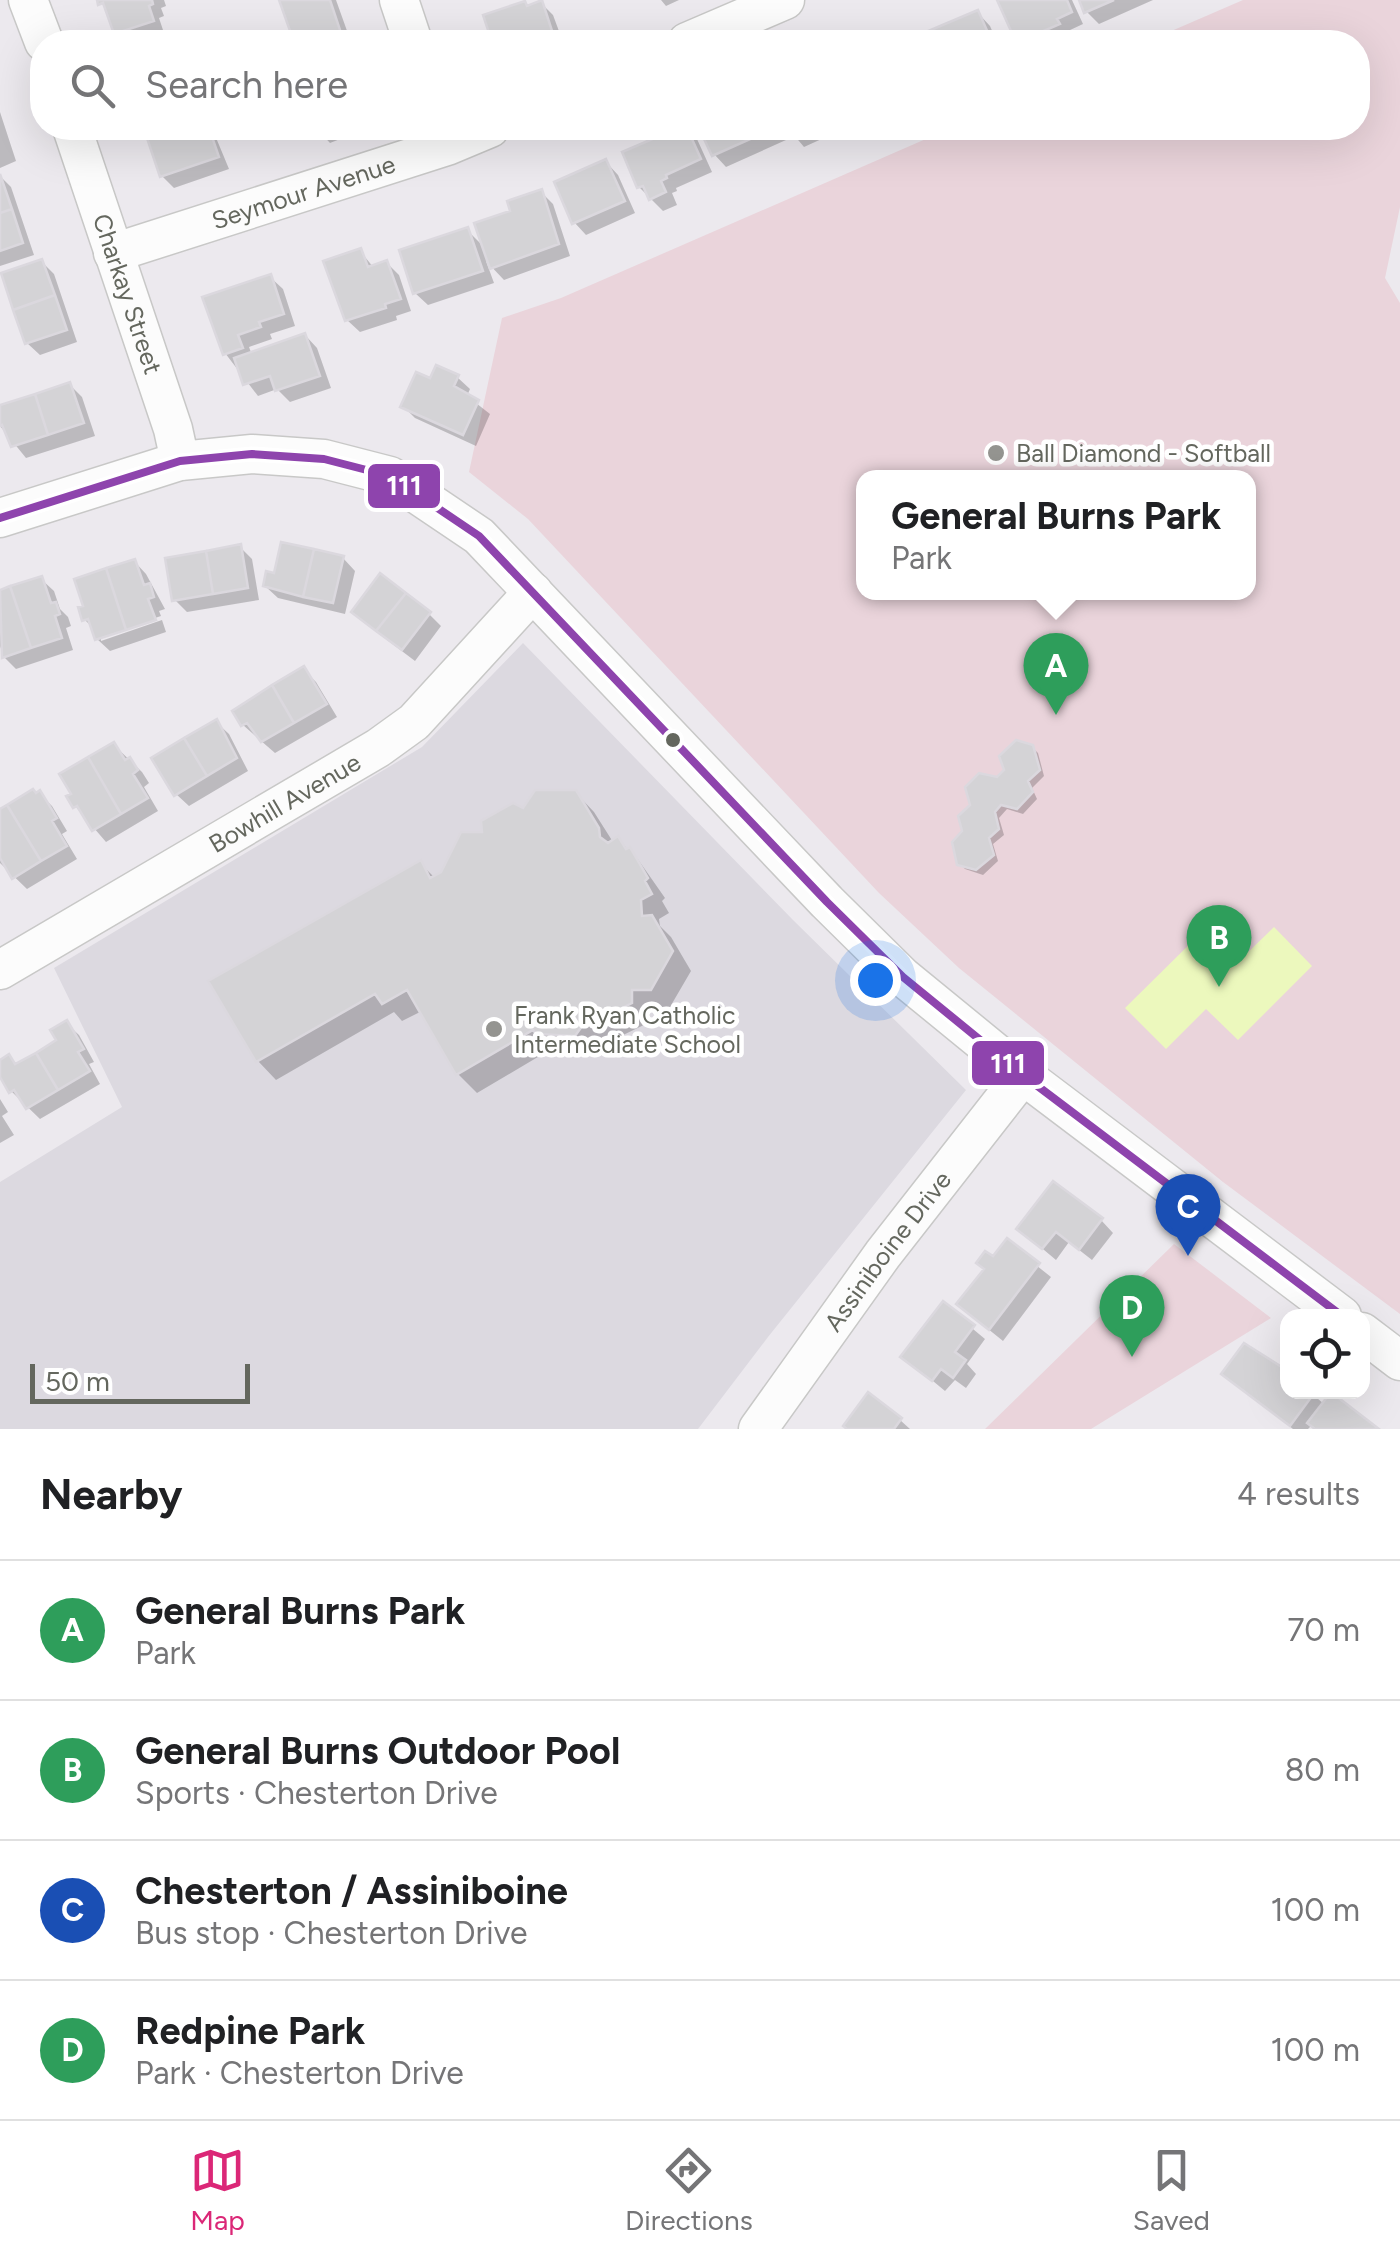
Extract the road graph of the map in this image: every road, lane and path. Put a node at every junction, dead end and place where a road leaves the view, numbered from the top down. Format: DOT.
graph roads {
  1 [pos="28,0"];
  2 [pos="399,0"];
  3 [pos="785,0"];
  4 [pos="39,30"];
  5 [pos="409,30"];
  6 [pos="715,30"];
  7 [pos="76,140"];
  8 [pos="435,140"];
  9 [pos="113,252"];
  10 [pos="180,461"];
  11 [pos="0,518"];
  12 [pos="534,592"];
  13 [pos="0,970"];
  14 [pos="1023,1074"];
  15 [pos="1333,1309"];
  16 [pos="1370,1338"];
  17 [pos="1400,1362"];
  18 [pos="758,1429"];
  1 -- 4 [label="street"];
  2 -- 5 [label="street"];
  3 -- 6 [label="street"];
  7 -- 9 [label="street, Charkay Street"];
  8 -- 9 [label="street, Seymour Avenue"];
  9 -- 10 [label="street, Charkay Street"];
  10 -- 11 [label="street"];
  10 -- 12 [label="street"];
  12 -- 13 [label="street, Bowhill Avenue"];
  12 -- 14 [label="street"];
  14 -- 15 [label="street"];
  14 -- 18 [label="street, Assiniboine Drive"];
  16 -- 17 [label="street"];
}
